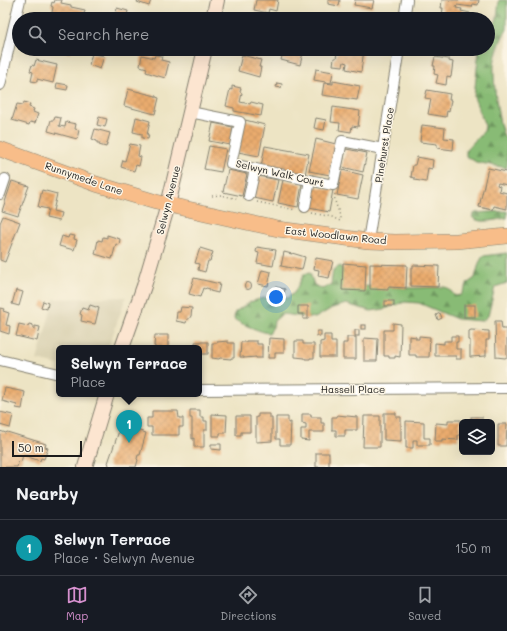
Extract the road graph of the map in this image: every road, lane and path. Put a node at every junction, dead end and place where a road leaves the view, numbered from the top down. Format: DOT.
graph roads {
  1 [pos="20,0"];
  2 [pos="217,0"];
  3 [pos="408,0"];
  4 [pos="17,12"];
  5 [pos="214,12"];
  6 [pos="405,12"];
  7 [pos="12,34"];
  8 [pos="203,56"];
  9 [pos="398,56"];
  10 [pos="0,85"];
  11 [pos="190,112"];
  12 [pos="0,148"];
  13 [pos="383,149"];
  14 [pos="255,169"];
  15 [pos="4,179"];
  16 [pos="310,180"];
  17 [pos="333,185"];
  18 [pos="0,194"];
  19 [pos="212,196"];
  20 [pos="248,199"];
  21 [pos="168,205"];
  22 [pos="305,210"];
  23 [pos="507,236"];
  24 [pos="368,241"];
  25 [pos="123,345"];
  26 [pos="0,360"];
  27 [pos="56,373"];
  28 [pos="507,388"];
  29 [pos="202,390"];
  30 [pos="106,397"];
  31 [pos="85,467"];
  1 -- 4 [label="street"];
  2 -- 5 [label="street"];
  3 -- 6 [label="street"];
  7 -- 10 [label="street"];
  8 -- 11 [label="street, Selwyn Avenue"];
  9 -- 13 [label="street, Pinehurst Place"];
  11 -- 14 [label="street, Selwyn Walk Court"];
  11 -- 21 [label="street, Selwyn Avenue"];
  12 -- 21 [label="main road, Runnymede Lane"];
  13 -- 17 [label="street, Selwyn Walk Court"];
  13 -- 24 [label="street, Pinehurst Place"];
  14 -- 16 [label="street, Selwyn Walk Court"];
  14 -- 20 [label="street"];
  15 -- 18 [label="street"];
  16 -- 17 [label="street, Selwyn Walk Court"];
  16 -- 22 [label="street"];
  17 -- 22 [label="path"];
  19 -- 20 [label="path"];
  20 -- 22 [label="path"];
  21 -- 24 [label="main road, East Woodlawn Road"];
  21 -- 25 [label="street, Selwyn Avenue"];
  23 -- 24 [label="main road, East Woodlawn Road"];
  26 -- 27 [label="street"];
  28 -- 29 [label="street, Hassell Place"];
  30 -- 31 [label="street"];
}
